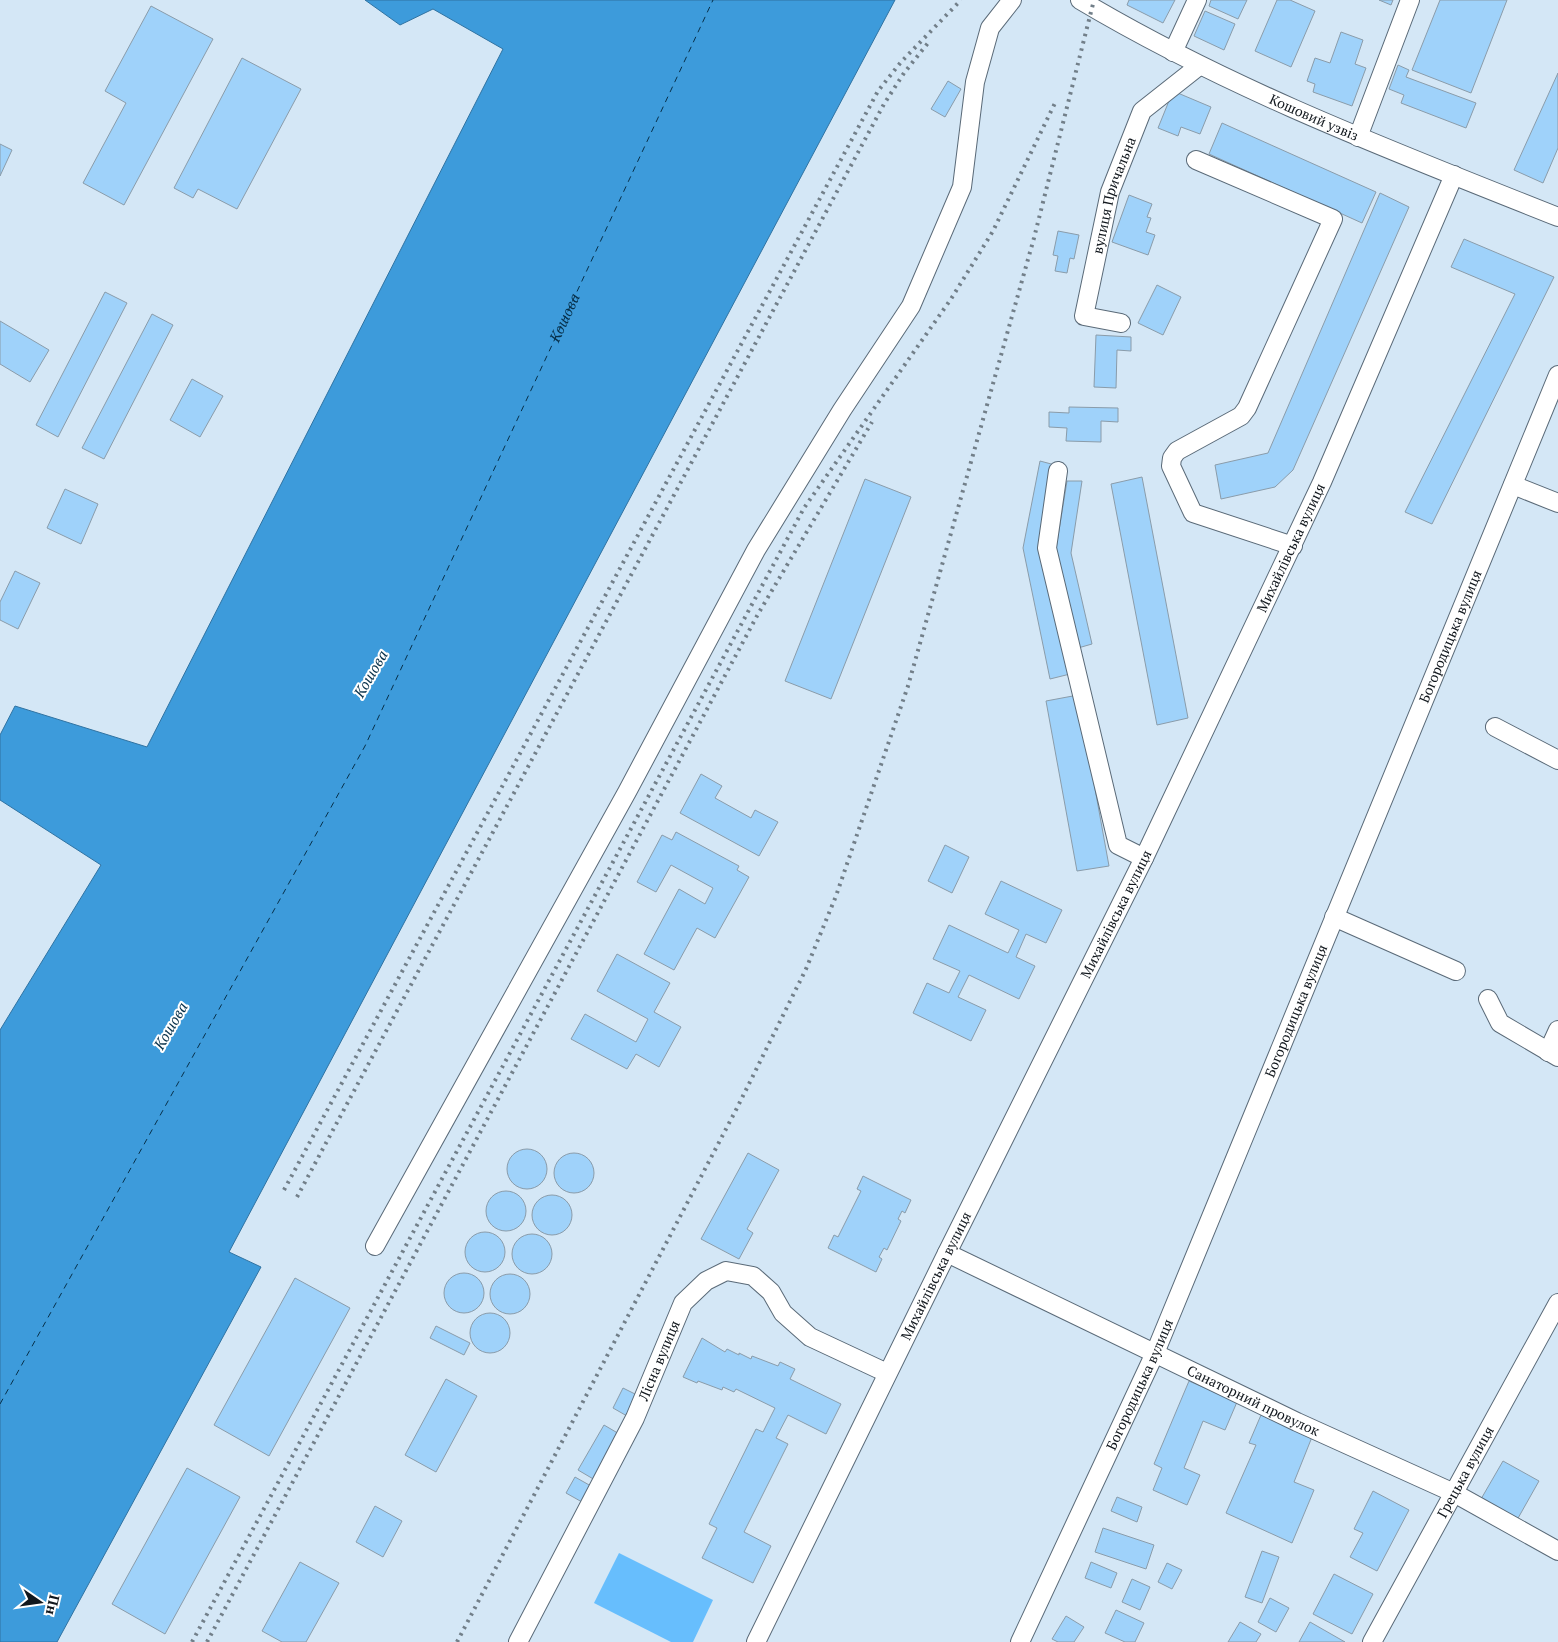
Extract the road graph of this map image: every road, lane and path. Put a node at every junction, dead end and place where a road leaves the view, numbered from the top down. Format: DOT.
graph roads {
  1 [pos="1012,0"];
  2 [pos="1080,0"];
  3 [pos="1196,0"];
  4 [pos="1410,0"];
  5 [pos="1173,52"];
  6 [pos="1199,66"];
  7 [pos="1358,137"];
  8 [pos="1196,160"];
  9 [pos="1454,175"];
  10 [pos="1558,217"];
  11 [pos="1122,323"];
  12 [pos="1558,375"];
  13 [pos="1058,472"];
  14 [pos="1513,485"];
  15 [pos="1558,503"];
  16 [pos="1293,546"];
  17 [pos="1495,727"];
  18 [pos="1558,760"];
  19 [pos="1144,858"];
  20 [pos="1334,917"];
  21 [pos="1456,971"];
  22 [pos="1488,999"];
  23 [pos="1558,1030"];
  24 [pos="1553,1054"];
  25 [pos="375,1246"];
  26 [pos="946,1253"];
  27 [pos="1558,1303"];
  28 [pos="1156,1353"];
  29 [pos="887,1373"];
  30 [pos="1454,1493"];
  31 [pos="1558,1552"];
  32 [pos="518,1642"];
  33 [pos="756,1642"];
  34 [pos="1020,1642"];
  35 [pos="1372,1642"];
  1 -- 25 [label="street"];
  2 -- 5 [label="street, Кошовий узвіз"];
  3 -- 5 [label="street"];
  4 -- 7 [label="street"];
  5 -- 6 [label="street, Кошовий узвіз"];
  6 -- 7 [label="street, Кошовий узвіз"];
  6 -- 11 [label="street, вулиця Причальна"];
  7 -- 9 [label="street, Кошовий узвіз"];
  8 -- 16 [label="street"];
  9 -- 10 [label="street, Кошовий узвіз"];
  9 -- 16 [label="street, Михайлівська вулиця"];
  12 -- 14 [label="street, Богородицька вулиця"];
  13 -- 19 [label="street"];
  14 -- 15 [label="street"];
  14 -- 20 [label="street, Богородицька вулиця"];
  16 -- 19 [label="street, Михайлівська вулиця"];
  17 -- 18 [label="street"];
  19 -- 26 [label="street, Михайлівська вулиця"];
  20 -- 21 [label="street"];
  20 -- 28 [label="street, Богородицька вулиця"];
  22 -- 24 [label="street"];
  23 -- 24 [label="street"];
  26 -- 28 [label="street, Санаторний провулок"];
  26 -- 29 [label="street, Михайлівська вулиця"];
  27 -- 30 [label="street, Грецька вулиця"];
  28 -- 30 [label="street, Санаторний провулок"];
  28 -- 34 [label="street, Богородицька вулиця"];
  29 -- 32 [label="street, Лісна вулиця"];
  29 -- 33 [label="street, Михайлівська вулиця"];
  30 -- 31 [label="street, Санаторний провулок"];
  30 -- 35 [label="street, Грецька вулиця"];
}
